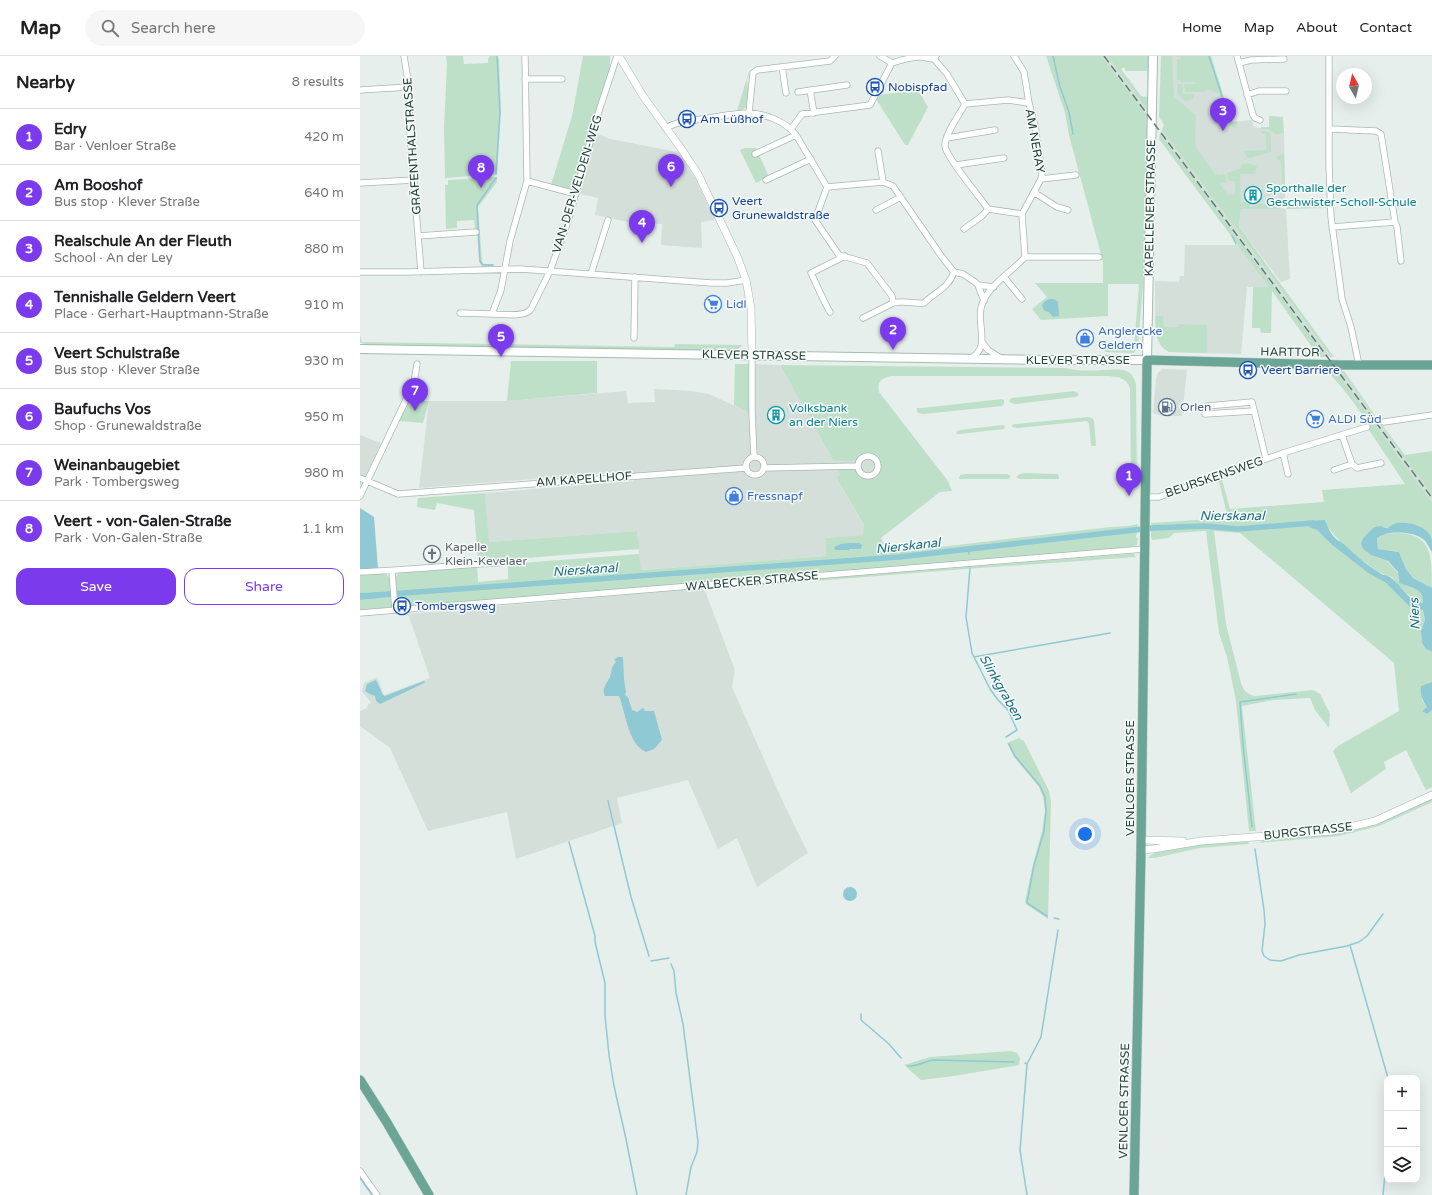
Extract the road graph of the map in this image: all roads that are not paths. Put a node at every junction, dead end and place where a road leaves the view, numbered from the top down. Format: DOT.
graph roads {
  1 [pos="404,56"];
  2 [pos="525,56"];
  3 [pos="618,56"];
  4 [pos="835,56"];
  5 [pos="880,56"];
  6 [pos="1014,56"];
  7 [pos="1154,56"];
  8 [pos="1237,56"];
  9 [pos="1329,56"];
  10 [pos="935,57"];
  11 [pos="1284,59"];
  12 [pos="892,63"];
  13 [pos="1239,63"];
  14 [pos="782,68"];
  15 [pos="526,79"];
  16 [pos="562,79"];
  17 [pos="847,85"];
  18 [pos="409,87"];
  19 [pos="360,90"];
  20 [pos="810,90"];
  21 [pos="798,92"];
  22 [pos="1286,92"];
  23 [pos="786,93"];
  24 [pos="1247,95"];
  25 [pos="1028,103"];
  26 [pos="965,104"];
  27 [pos="749,113"];
  28 [pos="814,113"];
  29 [pos="1260,120"];
  30 [pos="666,128"];
  31 [pos="791,129"];
  32 [pos="1329,129"];
  33 [pos="995,130"];
  34 [pos="796,135"];
  35 [pos="947,138"];
  36 [pos="878,151"];
  37 [pos="755,154"];
  38 [pos="1004,158"];
  39 [pos="811,159"];
  40 [pos="956,165"];
  41 [pos="1076,174"];
  42 [pos="1041,179"];
  43 [pos="414,180"];
  44 [pos="766,180"];
  45 [pos="528,181"];
  46 [pos="883,182"];
  47 [pos="360,183"];
  48 [pos="827,187"];
  49 [pos="1034,193"];
  50 [pos="576,194"];
  51 [pos="901,197"];
  52 [pos="988,209"];
  53 [pos="876,210"];
  54 [pos="1068,210"];
  55 [pos="1022,214"];
  56 [pos="608,220"];
  57 [pos="1395,222"];
  58 [pos="1332,227"];
  59 [pos="964,229"];
  60 [pos="476,232"];
  61 [pos="418,236"];
  62 [pos="846,256"];
  63 [pos="1024,257"];
  64 [pos="1099,257"];
  65 [pos="1401,261"];
  66 [pos="505,269"];
  67 [pos="550,270"];
  68 [pos="360,272"];
  69 [pos="421,272"];
  70 [pos="954,272"];
  71 [pos="591,274"];
  72 [pos="635,277"];
  73 [pos="1004,277"];
  74 [pos="746,280"];
  75 [pos="978,286"];
  76 [pos="994,287"];
  77 [pos="1022,299"];
  78 [pos="984,301"];
  79 [pos="893,303"];
  80 [pos="830,312"];
  81 [pos="460,313"];
  82 [pos="492,314"];
  83 [pos="863,318"];
  84 [pos="634,338"];
  85 [pos="982,342"];
  86 [pos="360,349"];
  87 [pos="752,355"];
  88 [pos="970,359"];
  89 [pos="1002,359"];
  90 [pos="1147,360"];
  91 [pos="417,364"];
  92 [pos="1359,365"];
  93 [pos="1432,365"];
  94 [pos="1254,411"];
  95 [pos="1432,415"];
  96 [pos="1384,422"];
  97 [pos="1367,427"];
  98 [pos="1342,435"];
  99 [pos="1282,453"];
  100 [pos="754,457"];
  101 [pos="1266,459"];
  102 [pos="1381,463"];
  103 [pos="1352,464"];
  104 [pos="858,466"];
  105 [pos="746,468"];
  106 [pos="764,468"];
  107 [pos="1334,470"];
  108 [pos="1288,474"];
  109 [pos="360,478"];
  110 [pos="367,481"];
  111 [pos="360,496"];
  112 [pos="1146,497"];
  113 [pos="1144,549"];
  114 [pos="516,562"];
  115 [pos="392,570"];
  116 [pos="360,572"];
  117 [pos="396,610"];
  118 [pos="360,613"];
  119 [pos="1432,795"];
  120 [pos="1141,845"];
  121 [pos="360,1080"];
  122 [pos="360,1171"];
  123 [pos="377,1195"];
  124 [pos="429,1195"];
  125 [pos="1134,1195"];
  1 -- 18 [label="street, GRÄFENTHALSTRASSE"];
  2 -- 15 [label="street"];
  3 -- 30 [label="street"];
  3 -- 50 [label="street, VAN-DER-VELDEN-WEG"];
  4 -- 14 [label="street"];
  5 -- 12 [label="street"];
  6 -- 25 [label="street, AM NERAY"];
  7 -- 90 [label="main road, KAPELLENER STRASSE"];
  8 -- 13 [label="street"];
  9 -- 32 [label="street"];
  10 -- 12 [label="street"];
  10 -- 26 [label="street"];
  11 -- 13 [label="street"];
  12 -- 28 [label="street"];
  13 -- 24 [label="street"];
  14 -- 23 [label="street"];
  14 -- 27 [label="street"];
  15 -- 16 [label="street"];
  15 -- 45 [label="street"];
  17 -- 20 [label="street"];
  18 -- 19 [label="street"];
  18 -- 43 [label="street, GRÄFENTHALSTRASSE"];
  20 -- 21 [label="street"];
  20 -- 28 [label="street"];
  22 -- 24 [label="street"];
  24 -- 29 [label="street"];
  25 -- 26 [label="street, AM NERAY"];
  25 -- 42 [label="street, AM NERAY"];
  26 -- 35 [label="street"];
  27 -- 30 [label="street"];
  27 -- 31 [label="street"];
  28 -- 31 [label="street"];
  30 -- 74 [label="street"];
  31 -- 34 [label="street"];
  32 -- 57 [label="street"];
  32 -- 58 [label="street"];
  33 -- 35 [label="street"];
  34 -- 37 [label="street"];
  34 -- 39 [label="street"];
  35 -- 40 [label="street"];
  36 -- 46 [label="street"];
  38 -- 40 [label="street"];
  39 -- 44 [label="street"];
  39 -- 48 [label="street"];
  40 -- 52 [label="street"];
  41 -- 42 [label="street, AM NERAY"];
  42 -- 49 [label="street, AM NERAY"];
  43 -- 47 [label="street"];
  43 -- 61 [label="street, GRÄFENTHALSTRASSE"];
  45 -- 50 [label="street"];
  45 -- 66 [label="street"];
  46 -- 48 [label="street"];
  46 -- 51 [label="street"];
  48 -- 62 [label="street"];
  49 -- 54 [label="street"];
  49 -- 55 [label="street, AM NERAY"];
  50 -- 67 [label="street, VAN-DER-VELDEN-WEG"];
  51 -- 53 [label="street"];
  51 -- 70 [label="street"];
  52 -- 55 [label="street"];
  52 -- 59 [label="street"];
  55 -- 63 [label="street"];
  56 -- 71 [label="street"];
  57 -- 58 [label="street"];
  57 -- 65 [label="street"];
  58 -- 92 [label="street"];
  60 -- 61 [label="street"];
  61 -- 69 [label="street, GRÄFENTHALSTRASSE"];
  62 -- 79 [label="street"];
  62 -- 80 [label="street"];
  63 -- 64 [label="street"];
  63 -- 73 [label="street"];
  66 -- 67 [label="street"];
  66 -- 69 [label="street"];
  66 -- 82 [label="street"];
  67 -- 71 [label="street"];
  67 -- 82 [label="street, VAN-DER-VELDEN-WEG"];
  68 -- 69 [label="street"];
  70 -- 75 [label="street"];
  70 -- 79 [label="street"];
  71 -- 72 [label="street"];
  72 -- 74 [label="street"];
  72 -- 84 [label="street"];
  73 -- 76 [label="street"];
  73 -- 77 [label="street"];
  74 -- 87 [label="street"];
  75 -- 76 [label="street"];
  75 -- 78 [label="street"];
  76 -- 78 [label="street"];
  78 -- 85 [label="street"];
  79 -- 83 [label="street"];
  81 -- 82 [label="street"];
  85 -- 88 [label="street"];
  85 -- 89 [label="street"];
  86 -- 87 [label="main road, KLEVER STRASSE"];
  87 -- 88 [label="main road, KLEVER STRASSE"];
  87 -- 100 [label="street"];
  88 -- 89 [label="main road, KLEVER STRASSE"];
  89 -- 90 [label="main road, KLEVER STRASSE"];
  90 -- 92 [label="main road, HARTTOR"];
  90 -- 112 [label="main road, VENLOER STRASSE"];
  91 -- 110 [label="street"];
  92 -- 93 [label="main road, HARTTOR"];
  94 -- 94 [label="street"];
  94 -- 101 [label="street"];
  95 -- 96 [label="street"];
  97 -- 98 [label="street, BEURSKENSWEG"];
  98 -- 99 [label="street, BEURSKENSWEG"];
  98 -- 103 [label="street"];
  99 -- 101 [label="street, BEURSKENSWEG"];
  99 -- 108 [label="street"];
  100 -- 105 [label="street"];
  100 -- 106 [label="street"];
  101 -- 112 [label="street, BEURSKENSWEG"];
  102 -- 103 [label="street"];
  103 -- 107 [label="street"];
  104 -- 106 [label="street, AM KAPELLHOF"];
  105 -- 106 [label="street, AM KAPELLHOF"];
  105 -- 110 [label="street, AM KAPELLHOF"];
  109 -- 110 [label="street, AM KAPELLHOF"];
  110 -- 111 [label="street"];
  112 -- 113 [label="main road, VENLOER STRASSE"];
  113 -- 117 [label="street, WALBECKER STRASSE"];
  113 -- 120 [label="main road, VENLOER STRASSE"];
  114 -- 115 [label="street"];
  115 -- 116 [label="street"];
  115 -- 117 [label="street"];
  117 -- 118 [label="street, WALBECKER STRASSE"];
  119 -- 120 [label="street, BURGSTRASSE"];
  120 -- 125 [label="main road, VENLOER STRASSE"];
  121 -- 124 [label="main road"];
  122 -- 123 [label="street"];
}
